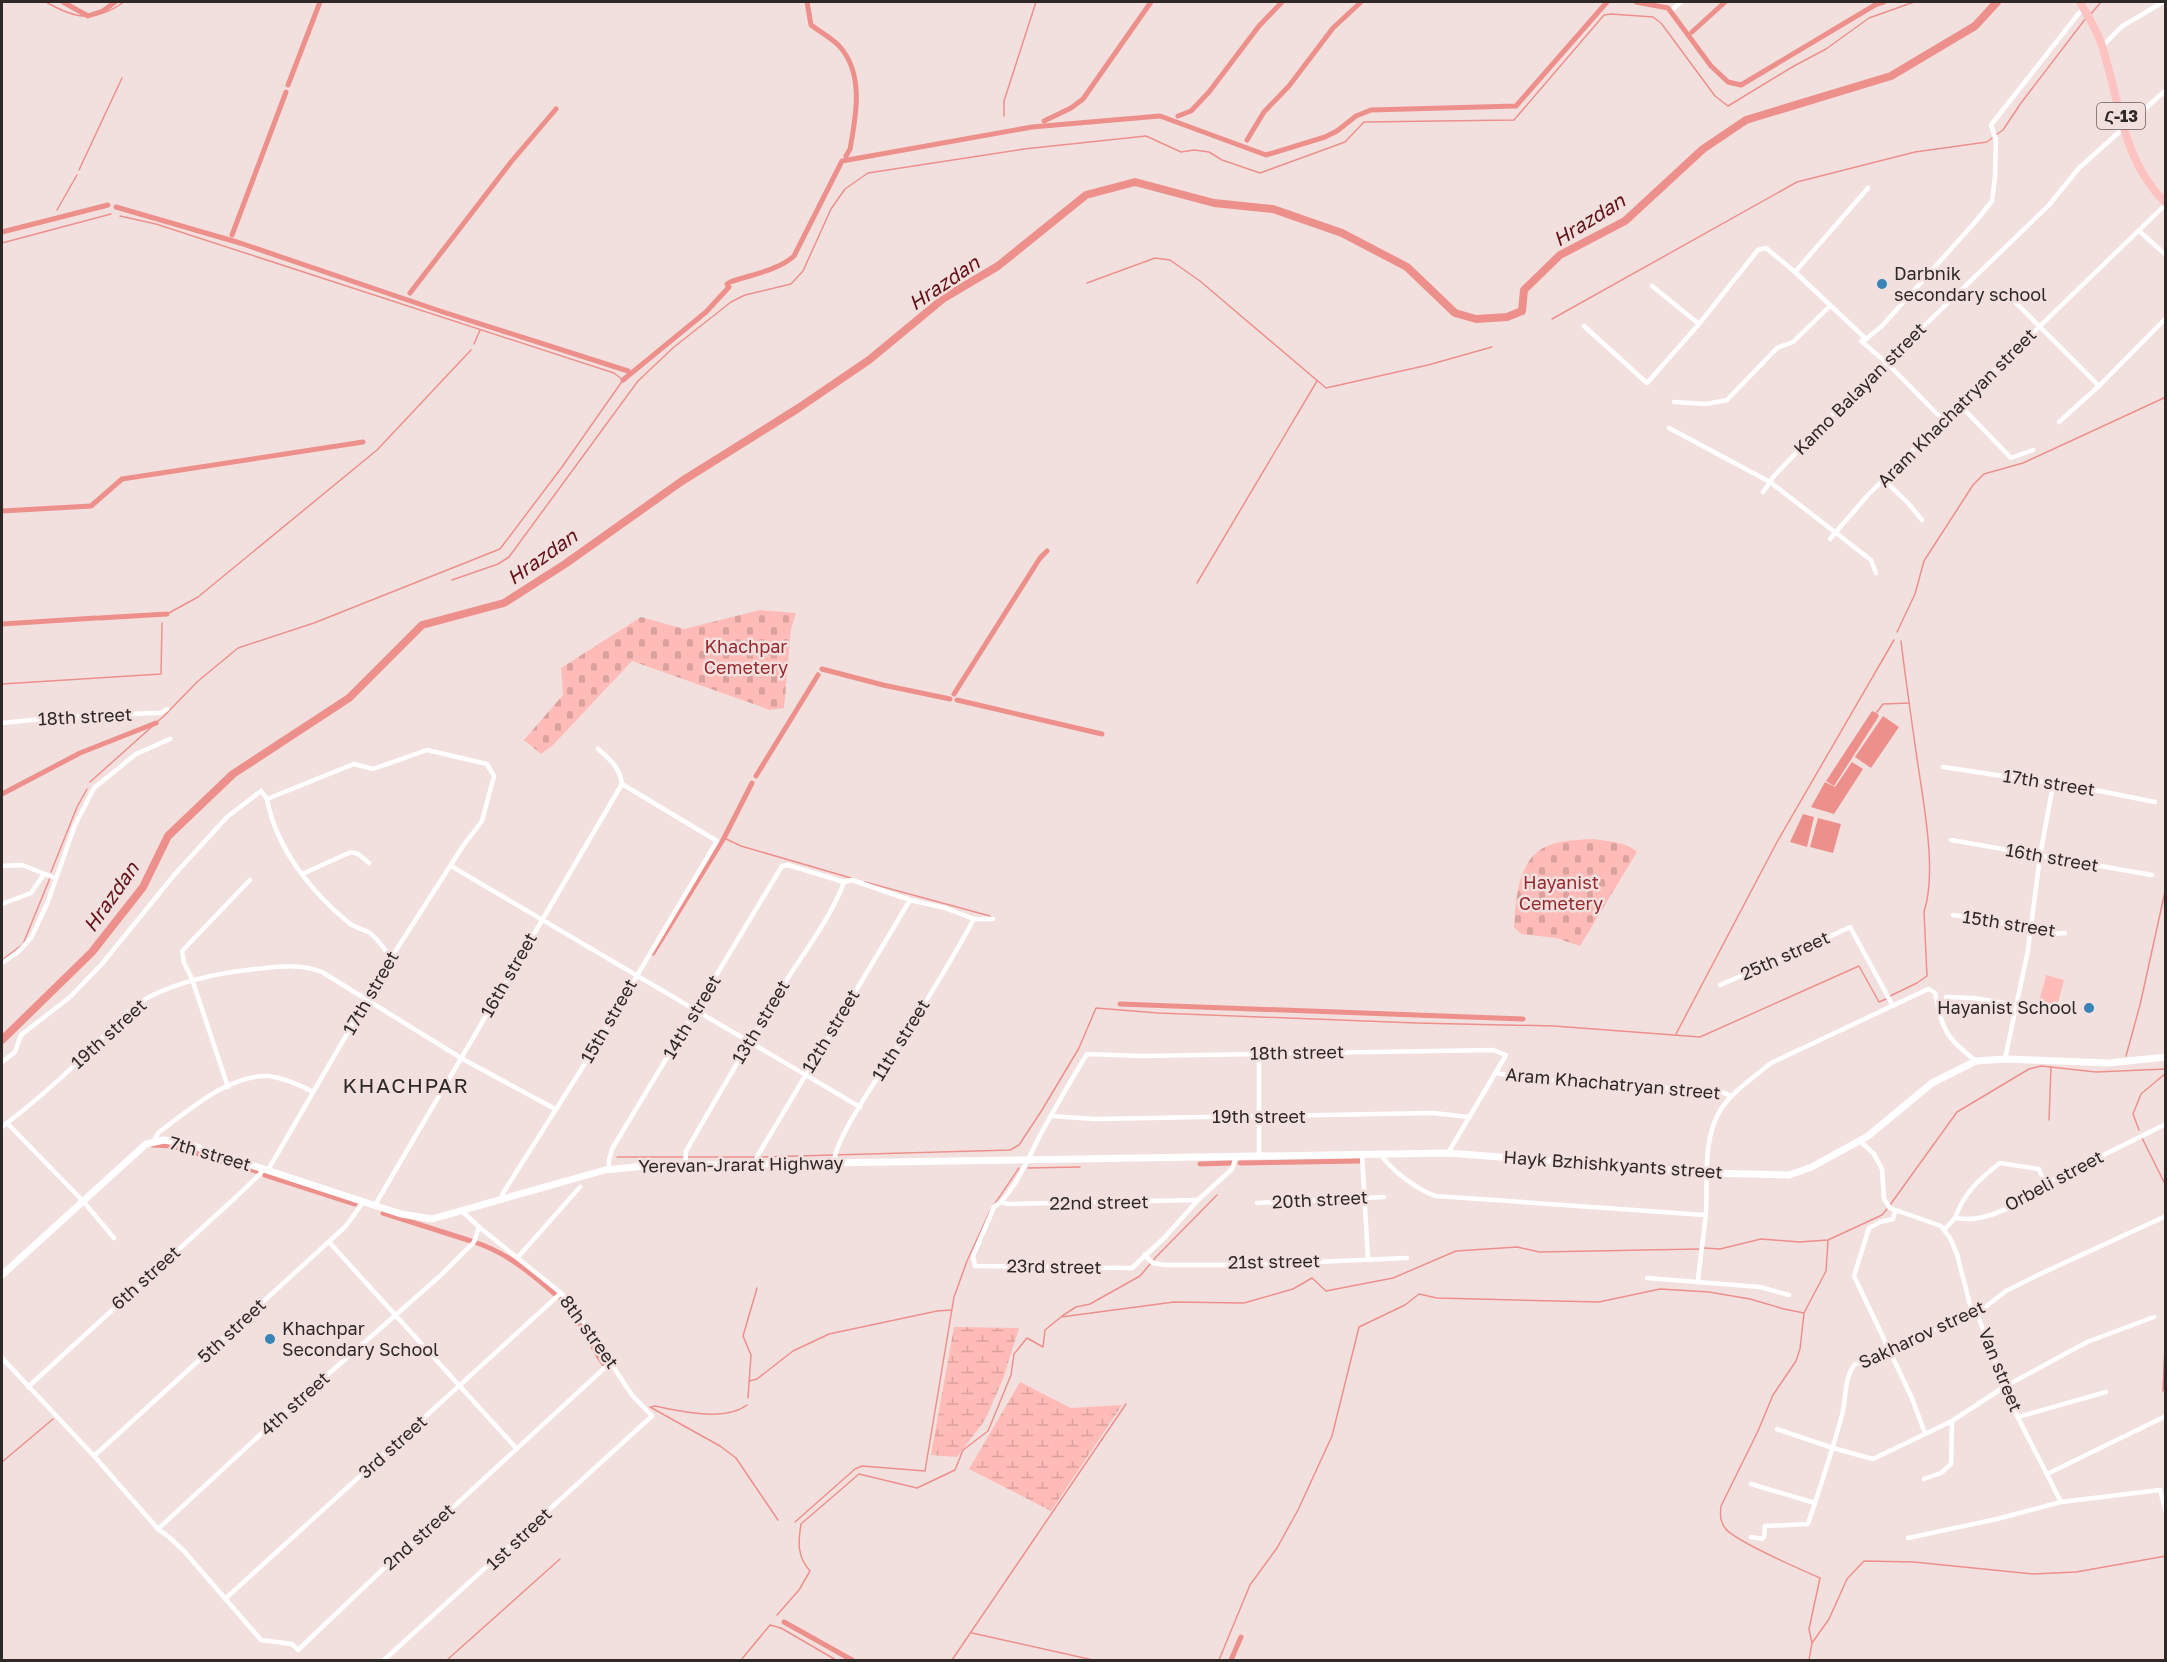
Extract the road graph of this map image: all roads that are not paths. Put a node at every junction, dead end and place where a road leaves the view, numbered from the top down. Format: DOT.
graph roads {
  1 [pos="1681,2"];
  2 [pos="2163,2"];
  3 [pos="2083,7"];
  4 [pos="1674,8"];
  5 [pos="2102,47"];
  6 [pos="2166,90"];
  7 [pos="2124,128"];
  8 [pos="1868,188"];
  9 [pos="2166,203"];
  10 [pos="2139,231"];
  11 [pos="2166,255"];
  12 [pos="1795,272"];
  13 [pos="1652,286"];
  14 [pos="2014,300"];
  15 [pos="1830,306"];
  16 [pos="2166,318"];
  17 [pos="1699,324"];
  18 [pos="1584,326"];
  19 [pos="2040,326"];
  20 [pos="1866,339"];
  21 [pos="1887,363"];
  22 [pos="2099,386"];
  23 [pos="1674,402"];
  24 [pos="1959,404"];
  25 [pos="1942,420"];
  26 [pos="2060,422"];
  27 [pos="1669,428"];
  28 [pos="2033,450"];
  29 [pos="1884,480"];
  30 [pos="1770,482"];
  31 [pos="1763,492"];
  32 [pos="1922,519"];
  33 [pos="1836,533"];
  34 [pos="1830,539"];
  35 [pos="1876,573"];
  36 [pos="167,709"];
  37 [pos="2,723"];
  38 [pos="170,739"];
  39 [pos="598,749"];
  40 [pos="1943,767"];
  41 [pos="622,784"];
  42 [pos="2053,784"];
  43 [pos="267,799"];
  44 [pos="2155,802"];
  45 [pos="1951,840"];
  46 [pos="2040,856"];
  47 [pos="369,863"];
  48 [pos="2,866"];
  49 [pos="451,866"];
  50 [pos="44,874"];
  51 [pos="302,874"];
  52 [pos="2152,875"];
  53 [pos="55,878"];
  54 [pos="250,880"];
  55 [pos="844,882"];
  56 [pos="910,900"];
  57 [pos="2,904"];
  58 [pos="1953,915"];
  59 [pos="542,919"];
  60 [pos="974,919"];
  61 [pos="993,919"];
  62 [pos="2030,927"];
  63 [pos="2065,933"];
  64 [pos="391,957"];
  65 [pos="2,963"];
  66 [pos="635,976"];
  67 [pos="192,979"];
  68 [pos="1720,985"];
  69 [pos="1946,997"];
  70 [pos="368,1000"];
  71 [pos="2016,1005"];
  72 [pos="1893,1006"];
  73 [pos="696,1010"];
  74 [pos="748,1042"];
  75 [pos="1259,1053"];
  76 [pos="461,1058"];
  77 [pos="2166,1058"];
  78 [pos="2005,1059"];
  79 [pos="1976,1061"];
  80 [pos="2,1062"];
  81 [pos="1496,1073"];
  82 [pos="804,1075"];
  83 [pos="228,1087"];
  84 [pos="314,1092"];
  85 [pos="1731,1096"];
  86 [pos="860,1107"];
  87 [pos="555,1109"];
  88 [pos="1051,1116"];
  89 [pos="1260,1116"];
  90 [pos="1468,1117"];
  91 [pos="7,1123"];
  92 [pos="2166,1124"];
  93 [pos="2,1127"];
  94 [pos="154,1141"];
  95 [pos="1860,1142"];
  96 [pos="1448,1153"];
  97 [pos="1381,1154"];
  98 [pos="1362,1155"];
  99 [pos="1236,1157"];
  100 [pos="1259,1157"];
  101 [pos="1026,1161"];
  102 [pos="834,1162"];
  103 [pos="755,1163"];
  104 [pos="685,1165"];
  105 [pos="265,1169"];
  106 [pos="609,1170"];
  107 [pos="1708,1173"];
  108 [pos="2045,1184"];
  109 [pos="580,1187"];
  110 [pos="1365,1197"];
  111 [pos="1384,1197"];
  112 [pos="501,1199"];
  113 [pos="1198,1200"];
  114 [pos="82,1201"];
  115 [pos="364,1201"];
  116 [pos="1001,1202"];
  117 [pos="1257,1203"];
  118 [pos="375,1205"];
  119 [pos="461,1210"];
  120 [pos="1895,1211"];
  121 [pos="1706,1215"];
  122 [pos="2166,1216"];
  123 [pos="1954,1218"];
  124 [pos="479,1227"];
  125 [pos="1944,1230"];
  126 [pos="114,1238"];
  127 [pos="329,1242"];
  128 [pos="1144,1256"];
  129 [pos="519,1257"];
  130 [pos="1407,1258"];
  131 [pos="1368,1259"];
  132 [pos="2,1275"];
  133 [pos="1647,1278"];
  134 [pos="1698,1281"];
  135 [pos="561,1293"];
  136 [pos="1789,1295"];
  137 [pos="1973,1312"];
  138 [pos="394,1315"];
  139 [pos="2154,1317"];
  140 [pos="1888,1349"];
  141 [pos="2,1358"];
  142 [pos="611,1362"];
  143 [pos="28,1387"];
  144 [pos="460,1387"];
  145 [pos="2004,1387"];
  146 [pos="2106,1392"];
  147 [pos="652,1416"];
  148 [pos="2166,1416"];
  149 [pos="2018,1417"];
  150 [pos="1952,1421"];
  151 [pos="1777,1429"];
  152 [pos="1925,1433"];
  153 [pos="516,1448"];
  154 [pos="1833,1448"];
  155 [pos="94,1456"];
  156 [pos="2047,1474"];
  157 [pos="1924,1479"];
  158 [pos="1751,1484"];
  159 [pos="2061,1502"];
  160 [pos="1815,1503"];
  161 [pos="2166,1512"];
  162 [pos="158,1529"];
  163 [pos="1751,1538"];
  164 [pos="1908,1538"];
  165 [pos="225,1599"];
  166 [pos="384,1660"];
  1 -- 4 [label="street"];
  2 -- 5 [label="street"];
  3 -- 5 [label="main road, Հ-13"];
  3 -- 20 [label="street"];
  5 -- 7 [label="main road, Հ-13"];
  6 -- 7 [label="street, Kamo Balayan street"];
  7 -- 9 [label="main road, Հ-13"];
  7 -- 21 [label="street, Kamo Balayan street"];
  8 -- 12 [label="street"];
  9 -- 10 [label="street, Aram Khachatryan street"];
  10 -- 11 [label="street"];
  10 -- 19 [label="street, Aram Khachatryan street"];
  12 -- 15 [label="street"];
  12 -- 17 [label="street"];
  13 -- 17 [label="street"];
  14 -- 19 [label="street"];
  15 -- 20 [label="street"];
  15 -- 23 [label="street"];
  16 -- 22 [label="street"];
  17 -- 18 [label="street"];
  19 -- 22 [label="street"];
  19 -- 24 [label="street, Aram Khachatryan street"];
  20 -- 21 [label="street"];
  21 -- 25 [label="street"];
  21 -- 30 [label="street, Kamo Balayan street"];
  22 -- 26 [label="street"];
  24 -- 25 [label="street, Aram Khachatryan street"];
  24 -- 28 [label="street"];
  25 -- 29 [label="street, Aram Khachatryan street"];
  27 -- 30 [label="street"];
  29 -- 32 [label="street"];
  29 -- 33 [label="street, Aram Khachatryan street"];
  30 -- 31 [label="street, Kamo Balayan street"];
  30 -- 33 [label="street"];
  33 -- 34 [label="street, Aram Khachatryan street"];
  33 -- 35 [label="street"];
  36 -- 37 [label="street, 18th street"];
  38 -- 53 [label="street"];
  39 -- 41 [label="street"];
  40 -- 42 [label="street, 17th street"];
  41 -- 59 [label="street, 16th street"];
  41 -- 66 [label="street, 15th street"];
  42 -- 44 [label="street, 17th street"];
  42 -- 46 [label="street"];
  43 -- 49 [label="street, 17th street"];
  43 -- 51 [label="street"];
  43 -- 80 [label="street"];
  45 -- 46 [label="street, 16th street"];
  46 -- 52 [label="street, 16th street"];
  46 -- 62 [label="street"];
  47 -- 51 [label="street"];
  48 -- 50 [label="street"];
  49 -- 59 [label="street"];
  49 -- 64 [label="street, 17th street"];
  50 -- 53 [label="street"];
  50 -- 57 [label="street"];
  51 -- 64 [label="street"];
  53 -- 65 [label="street"];
  54 -- 67 [label="street"];
  55 -- 56 [label="street"];
  55 -- 73 [label="street, 14th street"];
  55 -- 74 [label="street, 13th street"];
  56 -- 60 [label="street"];
  56 -- 82 [label="street, 12th street"];
  58 -- 62 [label="street, 15th street"];
  59 -- 66 [label="street"];
  59 -- 76 [label="street, 16th street"];
  60 -- 61 [label="street"];
  60 -- 86 [label="street, 11th street"];
  62 -- 63 [label="street, 15th street"];
  62 -- 71 [label="street"];
  64 -- 70 [label="street, 17th street"];
  66 -- 73 [label="street"];
  66 -- 87 [label="street, 15th street"];
  67 -- 70 [label="street, 19th street"];
  67 -- 83 [label="street"];
  67 -- 91 [label="street, 19th street"];
  68 -- 72 [label="street, 25th street"];
  69 -- 71 [label="street"];
  70 -- 76 [label="street, 19th street"];
  70 -- 84 [label="street, 17th street"];
  71 -- 78 [label="street"];
  72 -- 79 [label="street, Aram Khachatryan street"];
  72 -- 85 [label="street, Aram Khachatryan street"];
  73 -- 74 [label="street"];
  73 -- 106 [label="street, 14th street"];
  74 -- 82 [label="street"];
  74 -- 104 [label="street, 13th street"];
  75 -- 81 [label="street, 18th street"];
  75 -- 88 [label="street, 18th street"];
  75 -- 89 [label="street"];
  76 -- 87 [label="street, 19th street"];
  76 -- 118 [label="street, 16th street"];
  77 -- 78 [label="main road, Hayk Bzhishkyants street"];
  78 -- 79 [label="main road, Hayk Bzhishkyants street"];
  79 -- 95 [label="main road, Hayk Bzhishkyants street"];
  81 -- 85 [label="street, Aram Khachatryan street"];
  81 -- 90 [label="street"];
  82 -- 86 [label="street"];
  82 -- 103 [label="street, 12th street"];
  83 -- 84 [label="street"];
  83 -- 94 [label="street"];
  84 -- 105 [label="street, 17th street"];
  85 -- 107 [label="street, Aram Khachatryan street"];
  86 -- 102 [label="street, 11th street"];
  87 -- 112 [label="street, 15th street"];
  88 -- 89 [label="street, 19th street"];
  88 -- 101 [label="street"];
  89 -- 90 [label="street, 19th street"];
  89 -- 100 [label="street"];
  90 -- 96 [label="street"];
  91 -- 93 [label="street, 19th street"];
  91 -- 114 [label="street"];
  92 -- 108 [label="street, Orbeli street"];
  94 -- 105 [label="main road, 7th street"];
  94 -- 114 [label="main road, 7th street"];
  95 -- 107 [label="main road, Hayk Bzhishkyants street"];
  95 -- 120 [label="street"];
  96 -- 97 [label="main road, Hayk Bzhishkyants street"];
  96 -- 107 [label="main road, Hayk Bzhishkyants street"];
  97 -- 98 [label="main road, Hayk Bzhishkyants street"];
  97 -- 121 [label="street"];
  98 -- 100 [label="main road, Hayk Bzhishkyants street"];
  98 -- 110 [label="street"];
  99 -- 100 [label="main road, Hayk Bzhishkyants street"];
  99 -- 101 [label="main road, Hayk Bzhishkyants street"];
  99 -- 113 [label="street"];
  101 -- 102 [label="main road, Yerevan-Jrarat Highway"];
  101 -- 116 [label="street"];
  102 -- 103 [label="main road, Yerevan-Jrarat Highway"];
  103 -- 104 [label="main road, Yerevan-Jrarat Highway"];
  104 -- 106 [label="main road, Yerevan-Jrarat Highway"];
  105 -- 115 [label="main road, 7th street"];
  105 -- 143 [label="street, 6th street"];
  106 -- 112 [label="main road, Yerevan-Jrarat Highway"];
  107 -- 121 [label="street, Aram Khachatryan street"];
  108 -- 123 [label="street, Orbeli street"];
  108 -- 123 [label="street"];
  109 -- 129 [label="street"];
  110 -- 111 [label="street, 20th street"];
  110 -- 117 [label="street, 20th street"];
  110 -- 131 [label="street"];
  112 -- 119 [label="main road, Yerevan-Jrarat Highway"];
  113 -- 116 [label="street, 22nd street"];
  113 -- 128 [label="street"];
  114 -- 126 [label="street"];
  114 -- 132 [label="main road, 7th street"];
  115 -- 118 [label="main road, 7th street"];
  115 -- 127 [label="street, 5th street"];
  116 -- 128 [label="street, 23rd street"];
  118 -- 119 [label="main road, 7th street"];
  119 -- 124 [label="street, 8th street"];
  120 -- 125 [label="street"];
  120 -- 140 [label="street"];
  121 -- 134 [label="street, Aram Khachatryan street"];
  122 -- 137 [label="street, Sakharov street"];
  123 -- 125 [label="street"];
  124 -- 129 [label="street, 8th street"];
  124 -- 138 [label="street, 4th street"];
  125 -- 137 [label="street, Van street"];
  127 -- 138 [label="street"];
  127 -- 155 [label="street, 5th street"];
  128 -- 131 [label="street, 21st street"];
  129 -- 135 [label="street, 8th street"];
  130 -- 131 [label="street, 21st street"];
  133 -- 134 [label="street"];
  134 -- 136 [label="street"];
  135 -- 142 [label="street, 8th street"];
  135 -- 144 [label="street, 3rd street"];
  137 -- 140 [label="street, Sakharov street"];
  137 -- 145 [label="street, Van street"];
  138 -- 144 [label="street"];
  138 -- 162 [label="street, 4th street"];
  139 -- 145 [label="street"];
  140 -- 152 [label="street"];
  140 -- 154 [label="street, Sakharov street"];
  141 -- 143 [label="street"];
  142 -- 147 [label="street, 8th street"];
  142 -- 153 [label="street, 2nd street"];
  143 -- 155 [label="street"];
  144 -- 153 [label="street"];
  144 -- 165 [label="street, 3rd street"];
  145 -- 149 [label="street, Van street"];
  145 -- 150 [label="street"];
  146 -- 149 [label="street"];
  147 -- 166 [label="street, 1st street"];
  148 -- 156 [label="street"];
  149 -- 156 [label="street, Van street"];
  150 -- 152 [label="street"];
  150 -- 157 [label="street"];
  151 -- 154 [label="street"];
  152 -- 154 [label="street"];
  153 -- 165 [label="street, 2nd street"];
  154 -- 160 [label="street, Sakharov street"];
  155 -- 162 [label="street"];
  156 -- 159 [label="street, Van street"];
  158 -- 160 [label="street"];
  159 -- 161 [label="street"];
  159 -- 164 [label="street"];
  160 -- 163 [label="street, Sakharov street"];
  162 -- 165 [label="street"];
}
